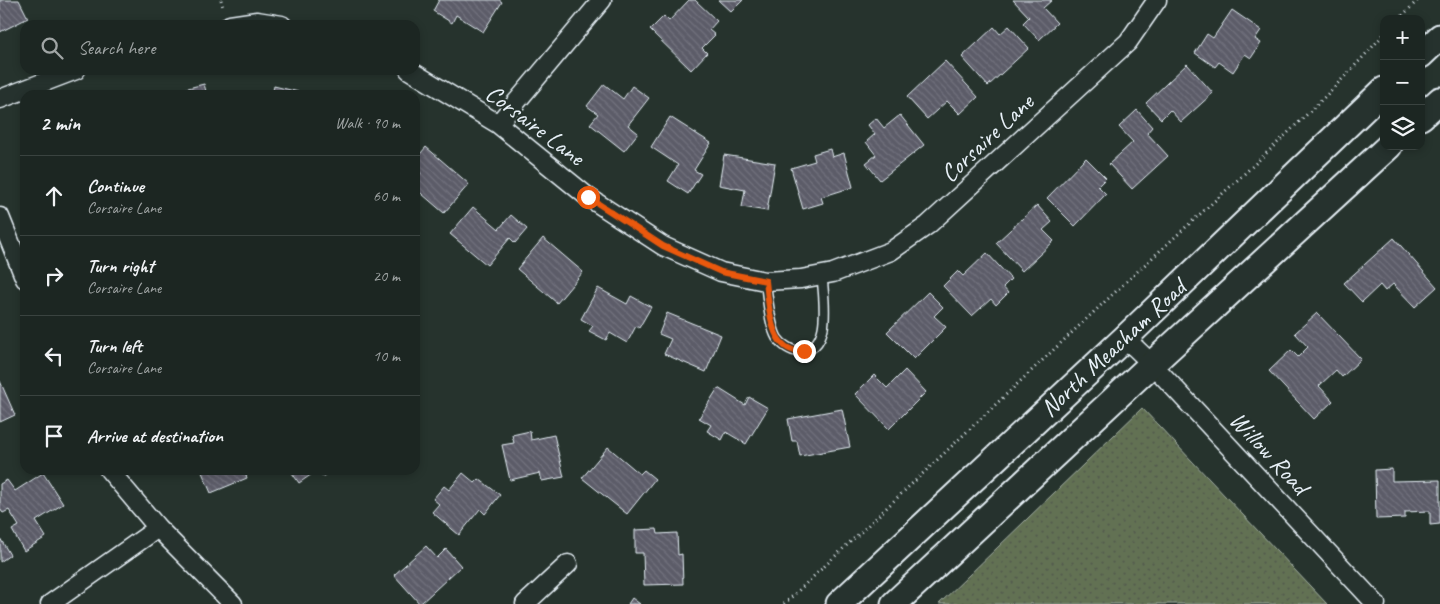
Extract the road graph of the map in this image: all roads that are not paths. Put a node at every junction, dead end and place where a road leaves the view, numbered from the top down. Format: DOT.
graph roads {
  1 [pos="602,0"];
  2 [pos="1157,0"];
  3 [pos="1440,37"];
  4 [pos="1425,51"];
  5 [pos="63,75"];
  6 [pos="417,75"];
  7 [pos="24,90"];
  8 [pos="20,91"];
  9 [pos="1380,94"];
  10 [pos="0,99"];
  11 [pos="1440,100"];
  12 [pos="1425,113"];
  13 [pos="498,124"];
  14 [pos="1385,150"];
  15 [pos="0,217"];
  16 [pos="20,267"];
  17 [pos="822,275"];
  18 [pos="766,281"];
  19 [pos="1125,338"];
  20 [pos="1152,364"];
  21 [pos="113,475"];
  22 [pos="158,528"];
  23 [pos="568,564"];
  24 [pos="50,604"];
  25 [pos="233,604"];
  26 [pos="525,604"];
  27 [pos="839,604"];
  28 [pos="894,604"];
  29 [pos="1376,604"];
  1 -- 13 [label="street"];
  2 -- 17 [label="street, Corsaire Lane"];
  3 -- 4 [label="main road"];
  5 -- 7 [label="street"];
  6 -- 13 [label="street, Corsaire Lane"];
  8 -- 10 [label="street"];
  9 -- 19 [label="main road, North Meacham Road"];
  11 -- 12 [label="main road"];
  13 -- 18 [label="street, Corsaire Lane"];
  14 -- 20 [label="main road, North Meacham Road"];
  15 -- 16 [label="street"];
  17 -- 18 [label="street, Corsaire Lane"];
  17 -- 18 [label="lane"];
  19 -- 20 [label="street, Willow Road"];
  19 -- 27 [label="main road, North Meacham Road"];
  20 -- 28 [label="main road, North Meacham Road"];
  20 -- 29 [label="street, Willow Road"];
  21 -- 22 [label="street"];
  22 -- 24 [label="street"];
  22 -- 25 [label="street"];
  23 -- 26 [label="street"];
}
